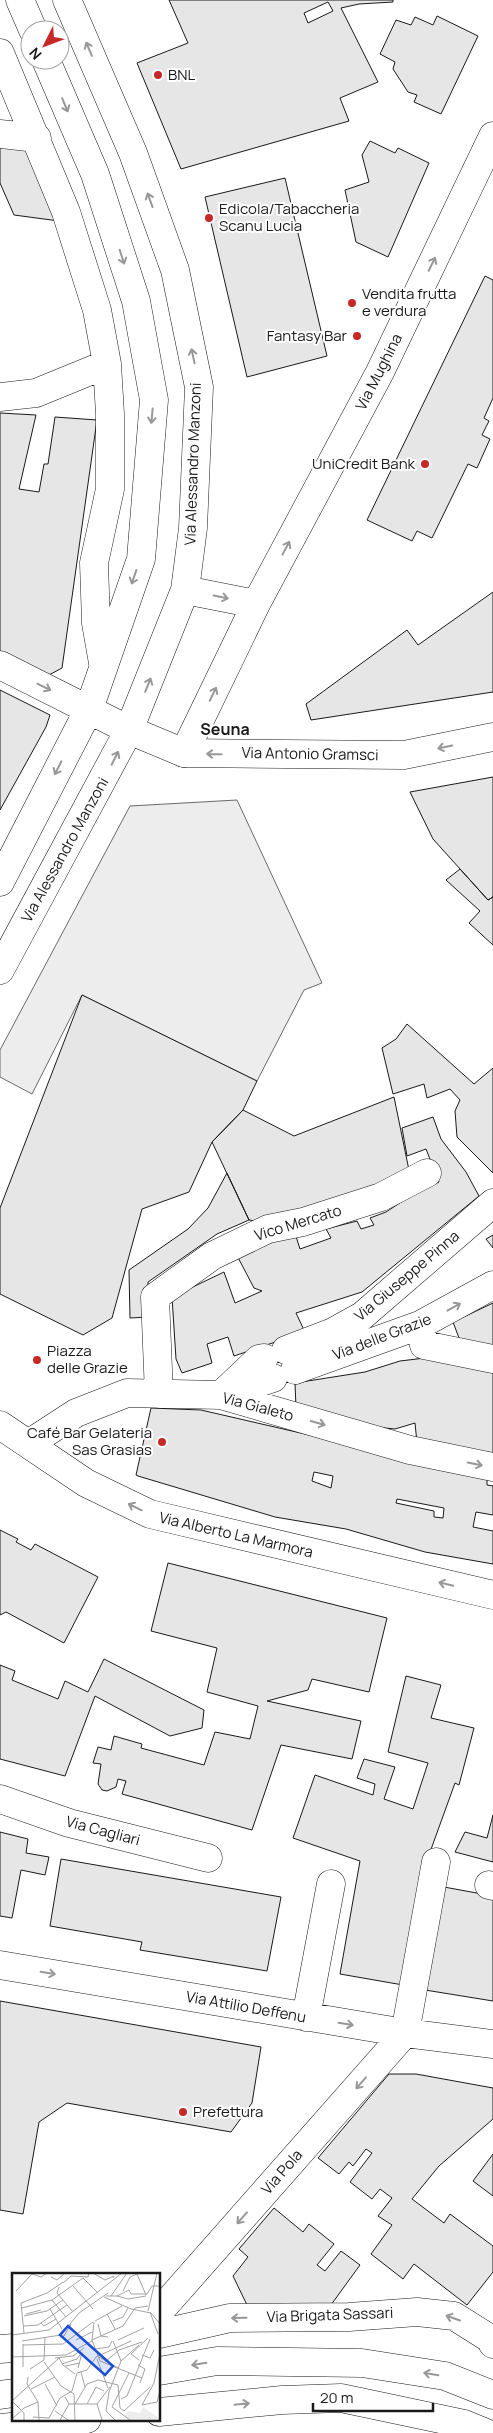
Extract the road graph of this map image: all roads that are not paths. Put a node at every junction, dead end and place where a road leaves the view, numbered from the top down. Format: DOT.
graph roads {
  1 [pos="20,0"];
  2 [pos="68,0"];
  3 [pos="29,20"];
  4 [pos="0,53"];
  5 [pos="50,70"];
  6 [pos="0,134"];
  7 [pos="493,136"];
  8 [pos="37,138"];
  9 [pos="107,364"];
  10 [pos="0,397"];
  11 [pos="185,590"];
  12 [pos="256,604"];
  13 [pos="0,665"];
  14 [pos="104,665"];
  15 [pos="89,709"];
  16 [pos="129,730"];
  17 [pos="493,737"];
  18 [pos="184,753"];
  19 [pos="0,882"];
  20 [pos="0,970"];
  21 [pos="427,1173"];
  22 [pos="493,1203"];
  23 [pos="493,1285"];
  24 [pos="420,1325"];
  25 [pos="493,1359"];
  26 [pos="280,1364"];
  27 [pos="159,1394"];
  28 [pos="221,1396"];
  29 [pos="0,1425"];
  30 [pos="30,1443"];
  31 [pos="493,1468"];
  32 [pos="493,1595"];
  33 [pos="0,1799"];
  34 [pos="208,1858"];
  35 [pos="436,1862"];
  36 [pos="331,1884"];
  37 [pos="0,1965"];
  38 [pos="306,2017"];
  39 [pos="405,2033"];
  40 [pos="493,2044"];
  41 [pos="160,2311"];
  42 [pos="160,2334"];
  43 [pos="493,2344"];
  44 [pos="160,2371"];
  45 [pos="493,2395"];
  46 [pos="160,2412"];
  47 [pos="77,2420"];
  48 [pos="0,2428"];
  49 [pos="486,2433"];
  1 -- 3 [label="street"];
  11 -- 2 [label="street, Via Alessandro Manzoni, one-way"];
  4 -- 8 [label="street"];
  5 -- 14 [label="street, one-way"];
  6 -- 8 [label="street"];
  12 -- 7 [label="street, Via Mughina, one-way"];
  8 -- 9 [label="street"];
  9 -- 10 [label="street"];
  9 -- 14 [label="street"];
  11 -- 12 [label="street, one-way"];
  16 -- 11 [label="street, Via Alessandro Manzoni, one-way"];
  18 -- 12 [label="street, Via Mughina, one-way"];
  13 -- 15 [label="street, one-way"];
  14 -- 15 [label="street"];
  15 -- 16 [label="street"];
  15 -- 19 [label="street, one-way"];
  16 -- 18 [label="street, Via Antonio Gramsci"];
  20 -- 16 [label="street, Via Alessandro Manzoni, one-way"];
  17 -- 18 [label="street, Via Antonio Gramsci, one-way"];
  21 -- 27 [label="street, Vico Mercato"];
  22 -- 26 [label="street, Via Giuseppe Pinna"];
  24 -- 23 [label="street, Via delle Grazie, one-way"];
  24 -- 25 [label="street"];
  24 -- 26 [label="street, Via delle Grazie"];
  26 -- 28 [label="street, Via delle Grazie"];
  27 -- 28 [label="street, Via Gialeto"];
  27 -- 30 [label="street, Via Gialeto"];
  28 -- 31 [label="street, Via Gialeto, one-way"];
  29 -- 30 [label="street, Via Alberto La Marmora"];
  32 -- 30 [label="street, Via Alberto La Marmora, one-way"];
  33 -- 34 [label="street, Via Cagliari"];
  35 -- 39 [label="street"];
  36 -- 38 [label="street"];
  37 -- 38 [label="street, Via Attilio Deffenu, one-way"];
  38 -- 39 [label="street, Via Attilio Deffenu, one-way"];
  39 -- 40 [label="street, Via Attilio Deffenu"];
  39 -- 41 [label="street, Via Pola, one-way"];
  43 -- 42 [label="street, Via Brigata Sassari, one-way"];
  45 -- 44 [label="street, one-way"];
  46 -- 49 [label="street, one-way"];
  47 -- 48 [label="street"];
}
